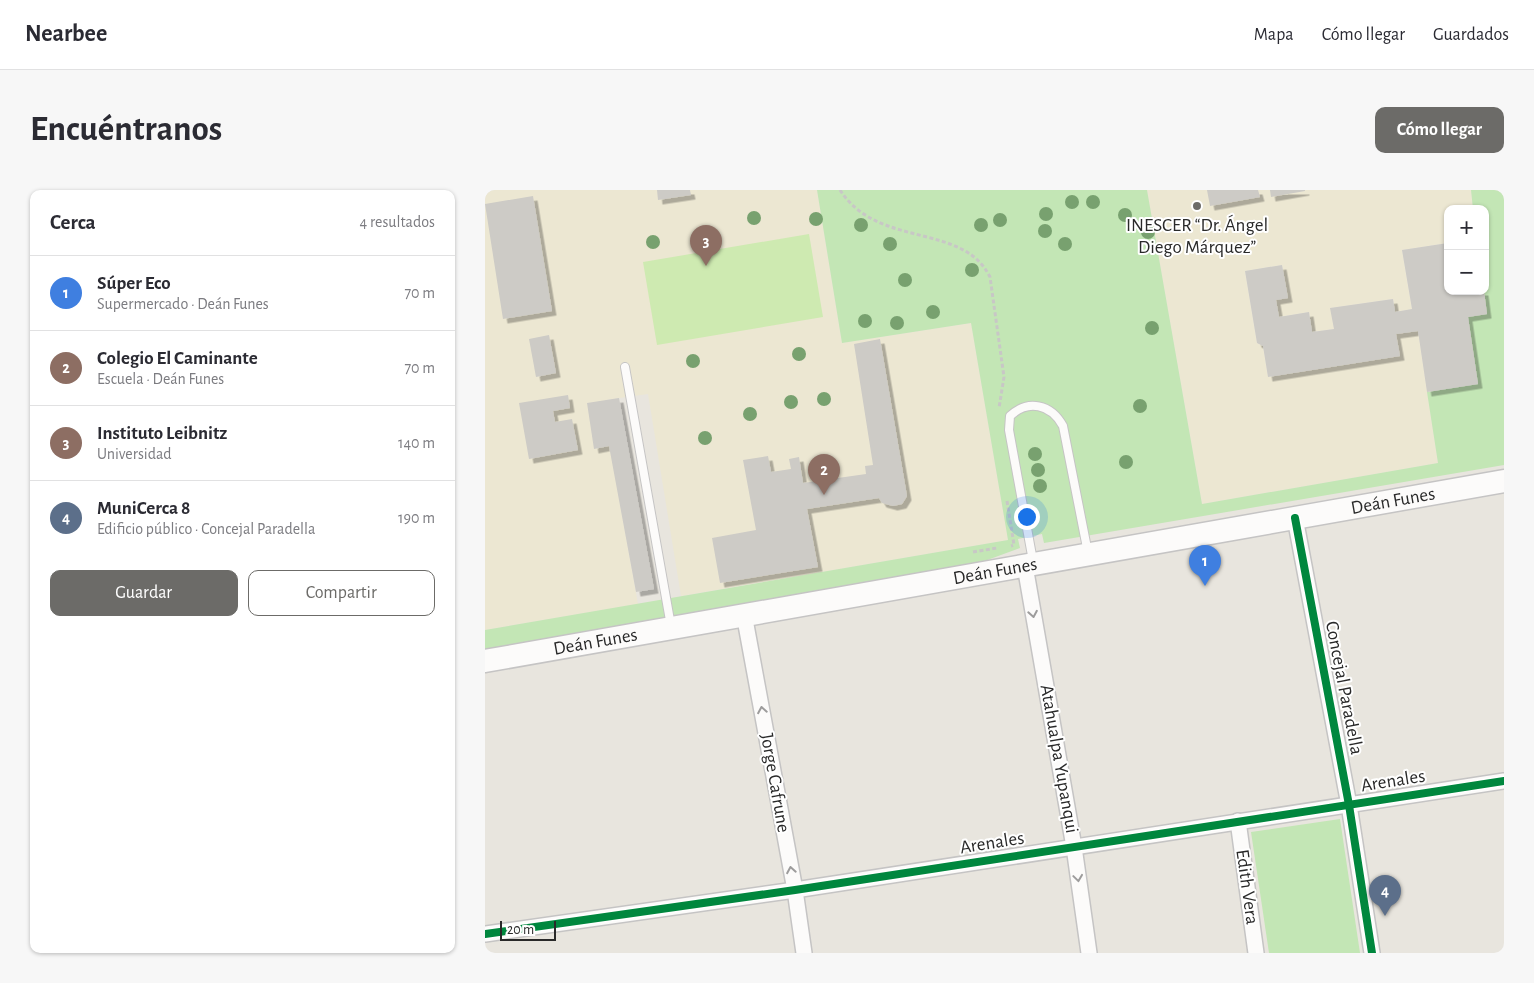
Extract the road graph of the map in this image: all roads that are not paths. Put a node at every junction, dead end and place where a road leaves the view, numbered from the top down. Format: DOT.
graph roads {
  1 [pos="625,367"];
  2 [pos="1504,481"];
  3 [pos="1295,518"];
  4 [pos="1089,555"];
  5 [pos="1029,566"];
  6 [pos="744,614"];
  7 [pos="671,626"];
  8 [pos="485,661"];
  9 [pos="1504,781"];
  10 [pos="1349,804"];
  11 [pos="1238,821"];
  12 [pos="1074,847"];
  13 [pos="795,890"];
  14 [pos="485,934"];
  15 [pos="804,953"];
  16 [pos="1089,953"];
  17 [pos="1256,953"];
  18 [pos="1372,953"];
  1 -- 7 [label="lane"];
  2 -- 3 [label="main road, Deán Funes"];
  3 -- 4 [label="main road, Deán Funes"];
  3 -- 10 [label="street, Concejal Paradella"];
  4 -- 5 [label="main road, Deán Funes"];
  4 -- 5 [label="lane"];
  5 -- 6 [label="main road, Deán Funes"];
  5 -- 12 [label="street, Atahualpa Yupanqui, one-way"];
  6 -- 7 [label="main road, Deán Funes"];
  13 -- 6 [label="street, Jorge Cafrune, one-way"];
  7 -- 8 [label="main road, Deán Funes"];
  9 -- 10 [label="street, Arenales"];
  10 -- 11 [label="street, Arenales"];
  10 -- 18 [label="street, Concejal Paradella"];
  11 -- 12 [label="street, Arenales"];
  11 -- 17 [label="street, Edith Vera"];
  12 -- 13 [label="street, Arenales"];
  12 -- 16 [label="street, Atahualpa Yupanqui, one-way"];
  13 -- 14 [label="street, Arenales"];
  13 -- 15 [label="street, Jorge Cafrune"];
}
